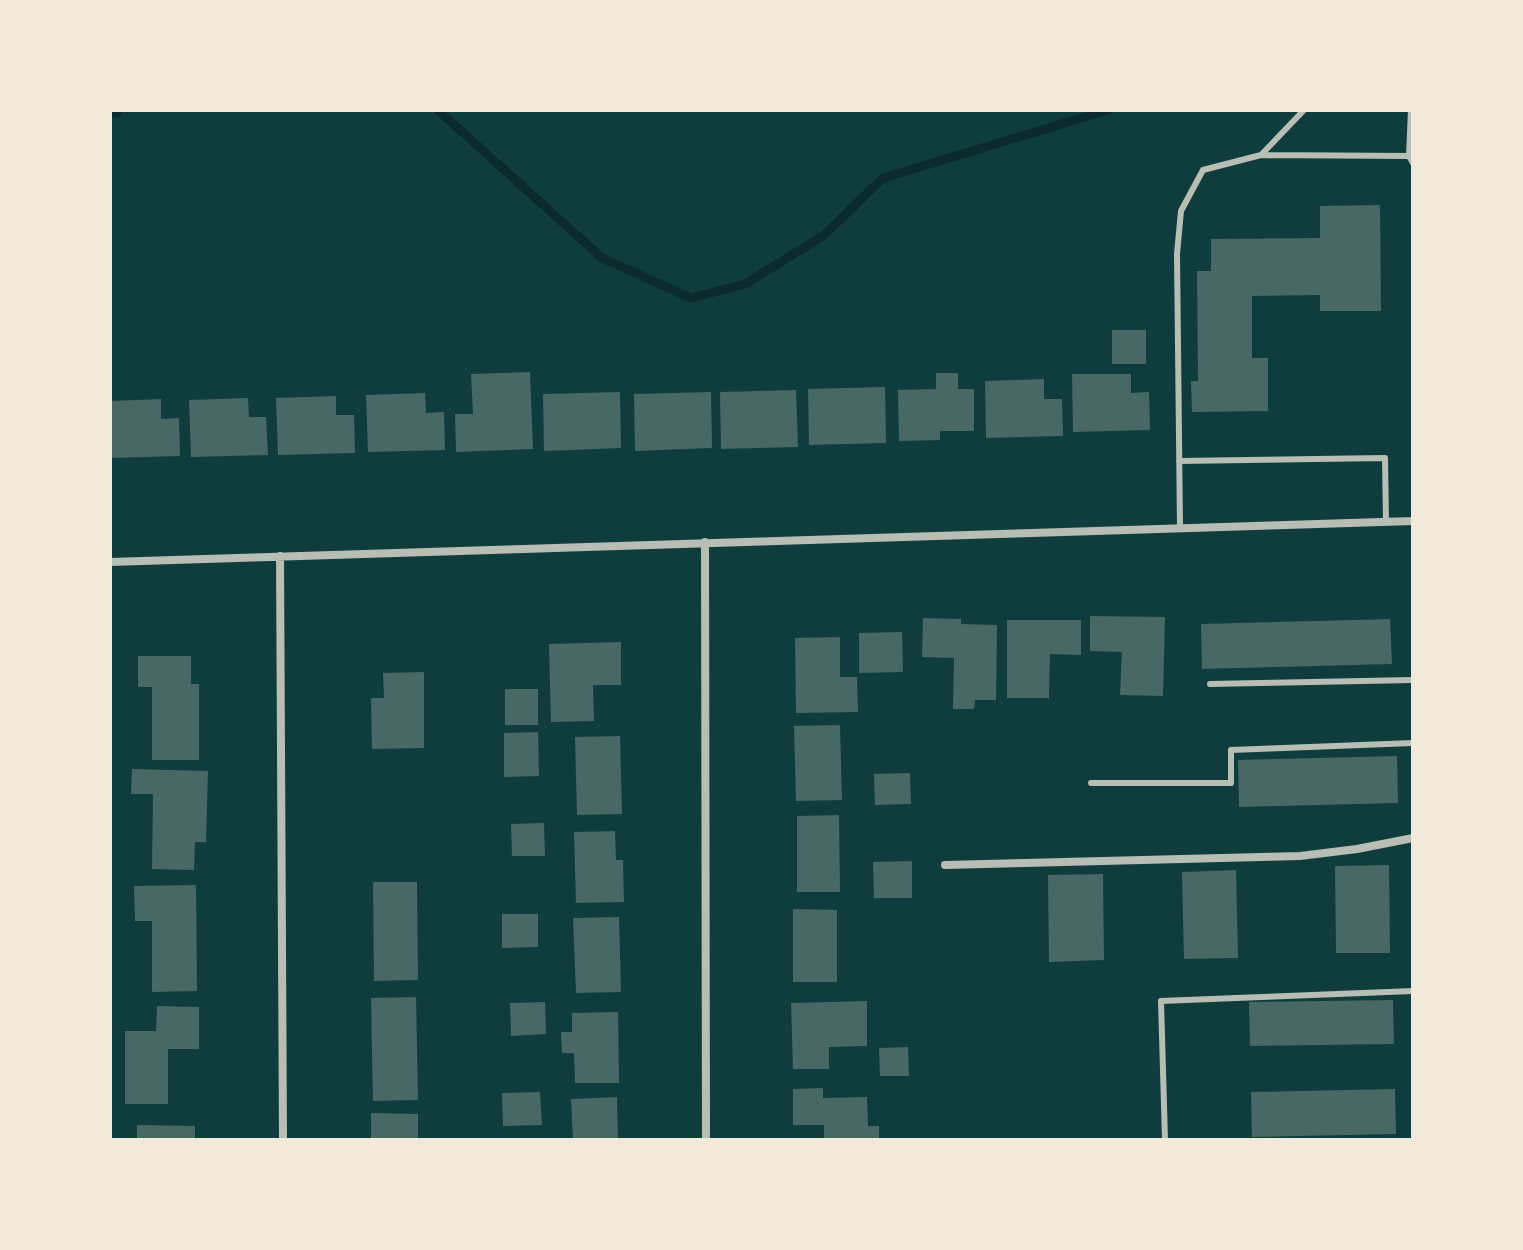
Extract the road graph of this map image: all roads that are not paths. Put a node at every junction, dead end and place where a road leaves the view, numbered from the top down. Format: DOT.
graph roads {
  1 [pos="1304,110"];
  2 [pos="1411,110"];
  3 [pos="1261,155"];
  4 [pos="1411,159"];
  5 [pos="1179,461"];
  6 [pos="1413,521"];
  7 [pos="1386,522"];
  8 [pos="1180,528"];
  9 [pos="705,542"];
  10 [pos="280,556"];
  11 [pos="110,562"];
  12 [pos="1413,680"];
  13 [pos="1210,684"];
  14 [pos="1413,743"];
  15 [pos="1091,783"];
  16 [pos="1413,838"];
  17 [pos="945,865"];
  18 [pos="1413,991"];
  19 [pos="283,1140"];
  20 [pos="706,1140"];
  21 [pos="1165,1140"];
  1 -- 3 [label="lane"];
  2 -- 4 [label="lane"];
  3 -- 4 [label="lane"];
  3 -- 5 [label="lane"];
  5 -- 7 [label="lane"];
  5 -- 8 [label="lane"];
  6 -- 7 [label="street"];
  7 -- 8 [label="street"];
  8 -- 9 [label="street"];
  9 -- 10 [label="street"];
  9 -- 20 [label="street"];
  10 -- 11 [label="street"];
  10 -- 19 [label="street"];
  12 -- 13 [label="lane"];
  14 -- 15 [label="lane"];
  16 -- 17 [label="street"];
  18 -- 21 [label="lane"];
}
